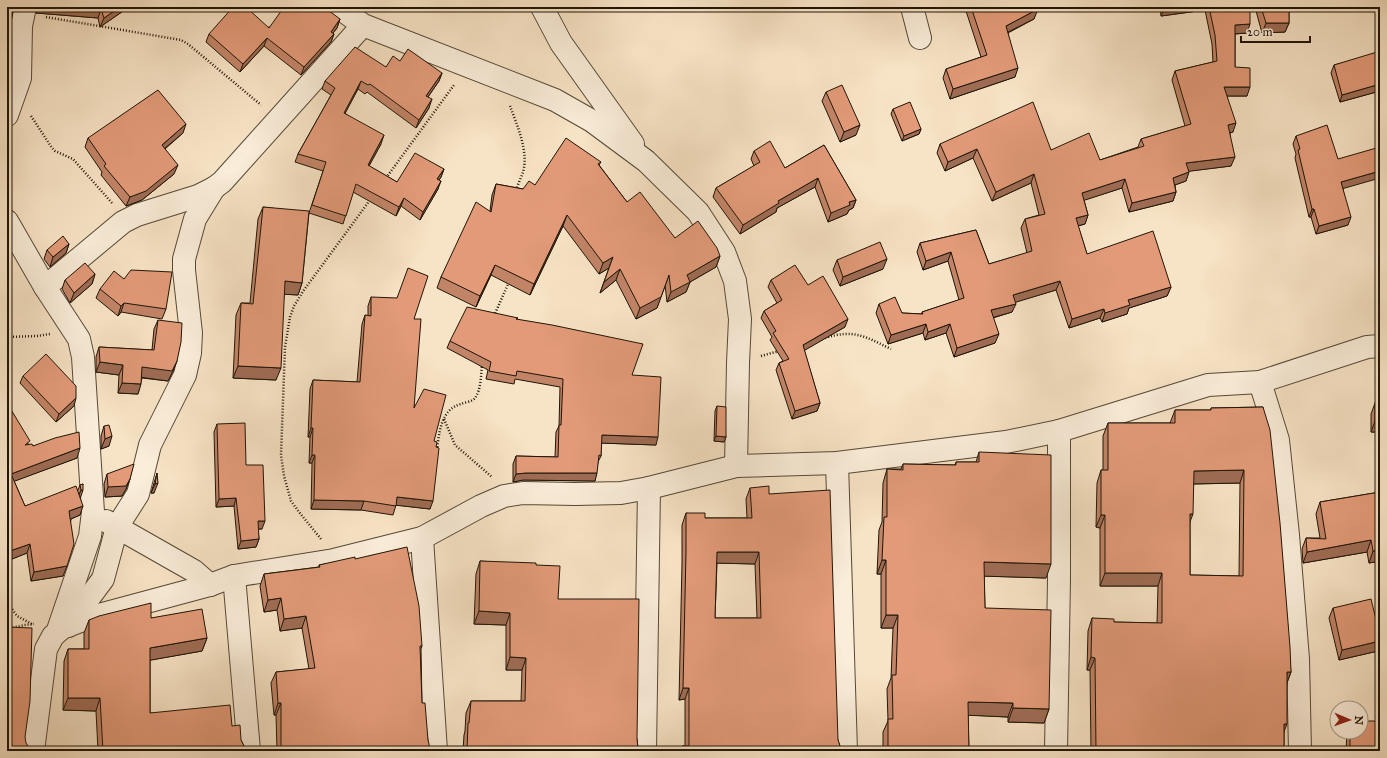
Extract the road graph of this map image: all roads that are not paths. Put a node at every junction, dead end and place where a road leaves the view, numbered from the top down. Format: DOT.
graph roads {
  1 [pos="542,7"];
  2 [pos="912,7"];
  3 [pos="24,10"];
  4 [pos="352,14"];
  5 [pos="920,38"];
  6 [pos="7,115"];
  7 [pos="646,161"];
  8 [pos="214,188"];
  9 [pos="7,221"];
  10 [pos="45,287"];
  11 [pos="1380,346"];
  12 [pos="1260,382"];
  13 [pos="1059,431"];
  14 [pos="837,463"];
  15 [pos="736,466"];
  16 [pos="649,488"];
  17 [pos="93,512"];
  18 [pos="118,527"];
  19 [pos="422,538"];
  20 [pos="234,576"];
  21 [pos="210,585"];
  22 [pos="62,629"];
  23 [pos="33,751"];
  24 [pos="249,751"];
  25 [pos="436,751"];
  26 [pos="645,751"];
  27 [pos="846,751"];
  28 [pos="1056,751"];
  29 [pos="1300,751"];
  1 -- 7 [label="street"];
  2 -- 5 [label="street"];
  3 -- 6 [label="street"];
  4 -- 7 [label="street"];
  4 -- 8 [label="street"];
  7 -- 15 [label="street"];
  8 -- 10 [label="street"];
  8 -- 18 [label="street"];
  9 -- 10 [label="street"];
  10 -- 17 [label="street"];
  11 -- 12 [label="street"];
  12 -- 13 [label="street"];
  12 -- 29 [label="street"];
  13 -- 14 [label="street"];
  13 -- 28 [label="street"];
  14 -- 15 [label="street"];
  14 -- 27 [label="street"];
  15 -- 16 [label="street"];
  16 -- 19 [label="street"];
  16 -- 26 [label="street"];
  17 -- 18 [label="street"];
  17 -- 22 [label="street"];
  18 -- 21 [label="street"];
  18 -- 22 [label="street"];
  19 -- 20 [label="street"];
  19 -- 25 [label="street"];
  20 -- 21 [label="street"];
  20 -- 24 [label="street"];
  21 -- 22 [label="street"];
  22 -- 23 [label="street"];
}
